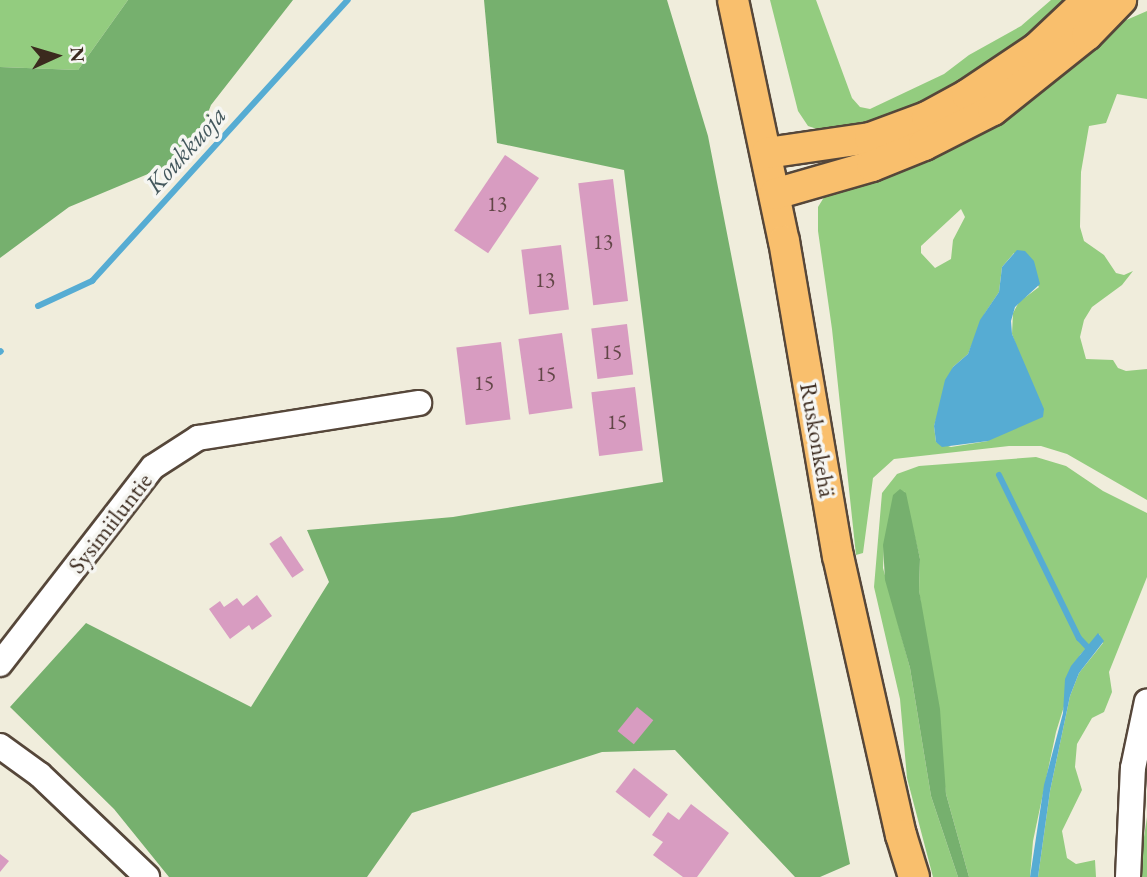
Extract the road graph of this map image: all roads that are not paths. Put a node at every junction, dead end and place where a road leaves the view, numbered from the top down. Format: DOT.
graph roads {
  1 [pos="733,0"];
  2 [pos="1088,0"];
  3 [pos="1121,0"];
  4 [pos="767,153"];
  5 [pos="775,194"];
  6 [pos="419,403"];
  7 [pos="0,664"];
  8 [pos="1147,701"];
  9 [pos="0,746"];
  10 [pos="147,877"];
  11 [pos="914,877"];
  12 [pos="1128,877"];
  1 -- 4 [label="main road, Ruskonkehä"];
  2 -- 4 [label="main road"];
  3 -- 5 [label="main road"];
  4 -- 5 [label="main road, Ruskonkehä"];
  5 -- 11 [label="main road, Ruskonkehä"];
  6 -- 7 [label="street, Sysimiiluntie"];
  8 -- 12 [label="street"];
  9 -- 10 [label="street"];
}
